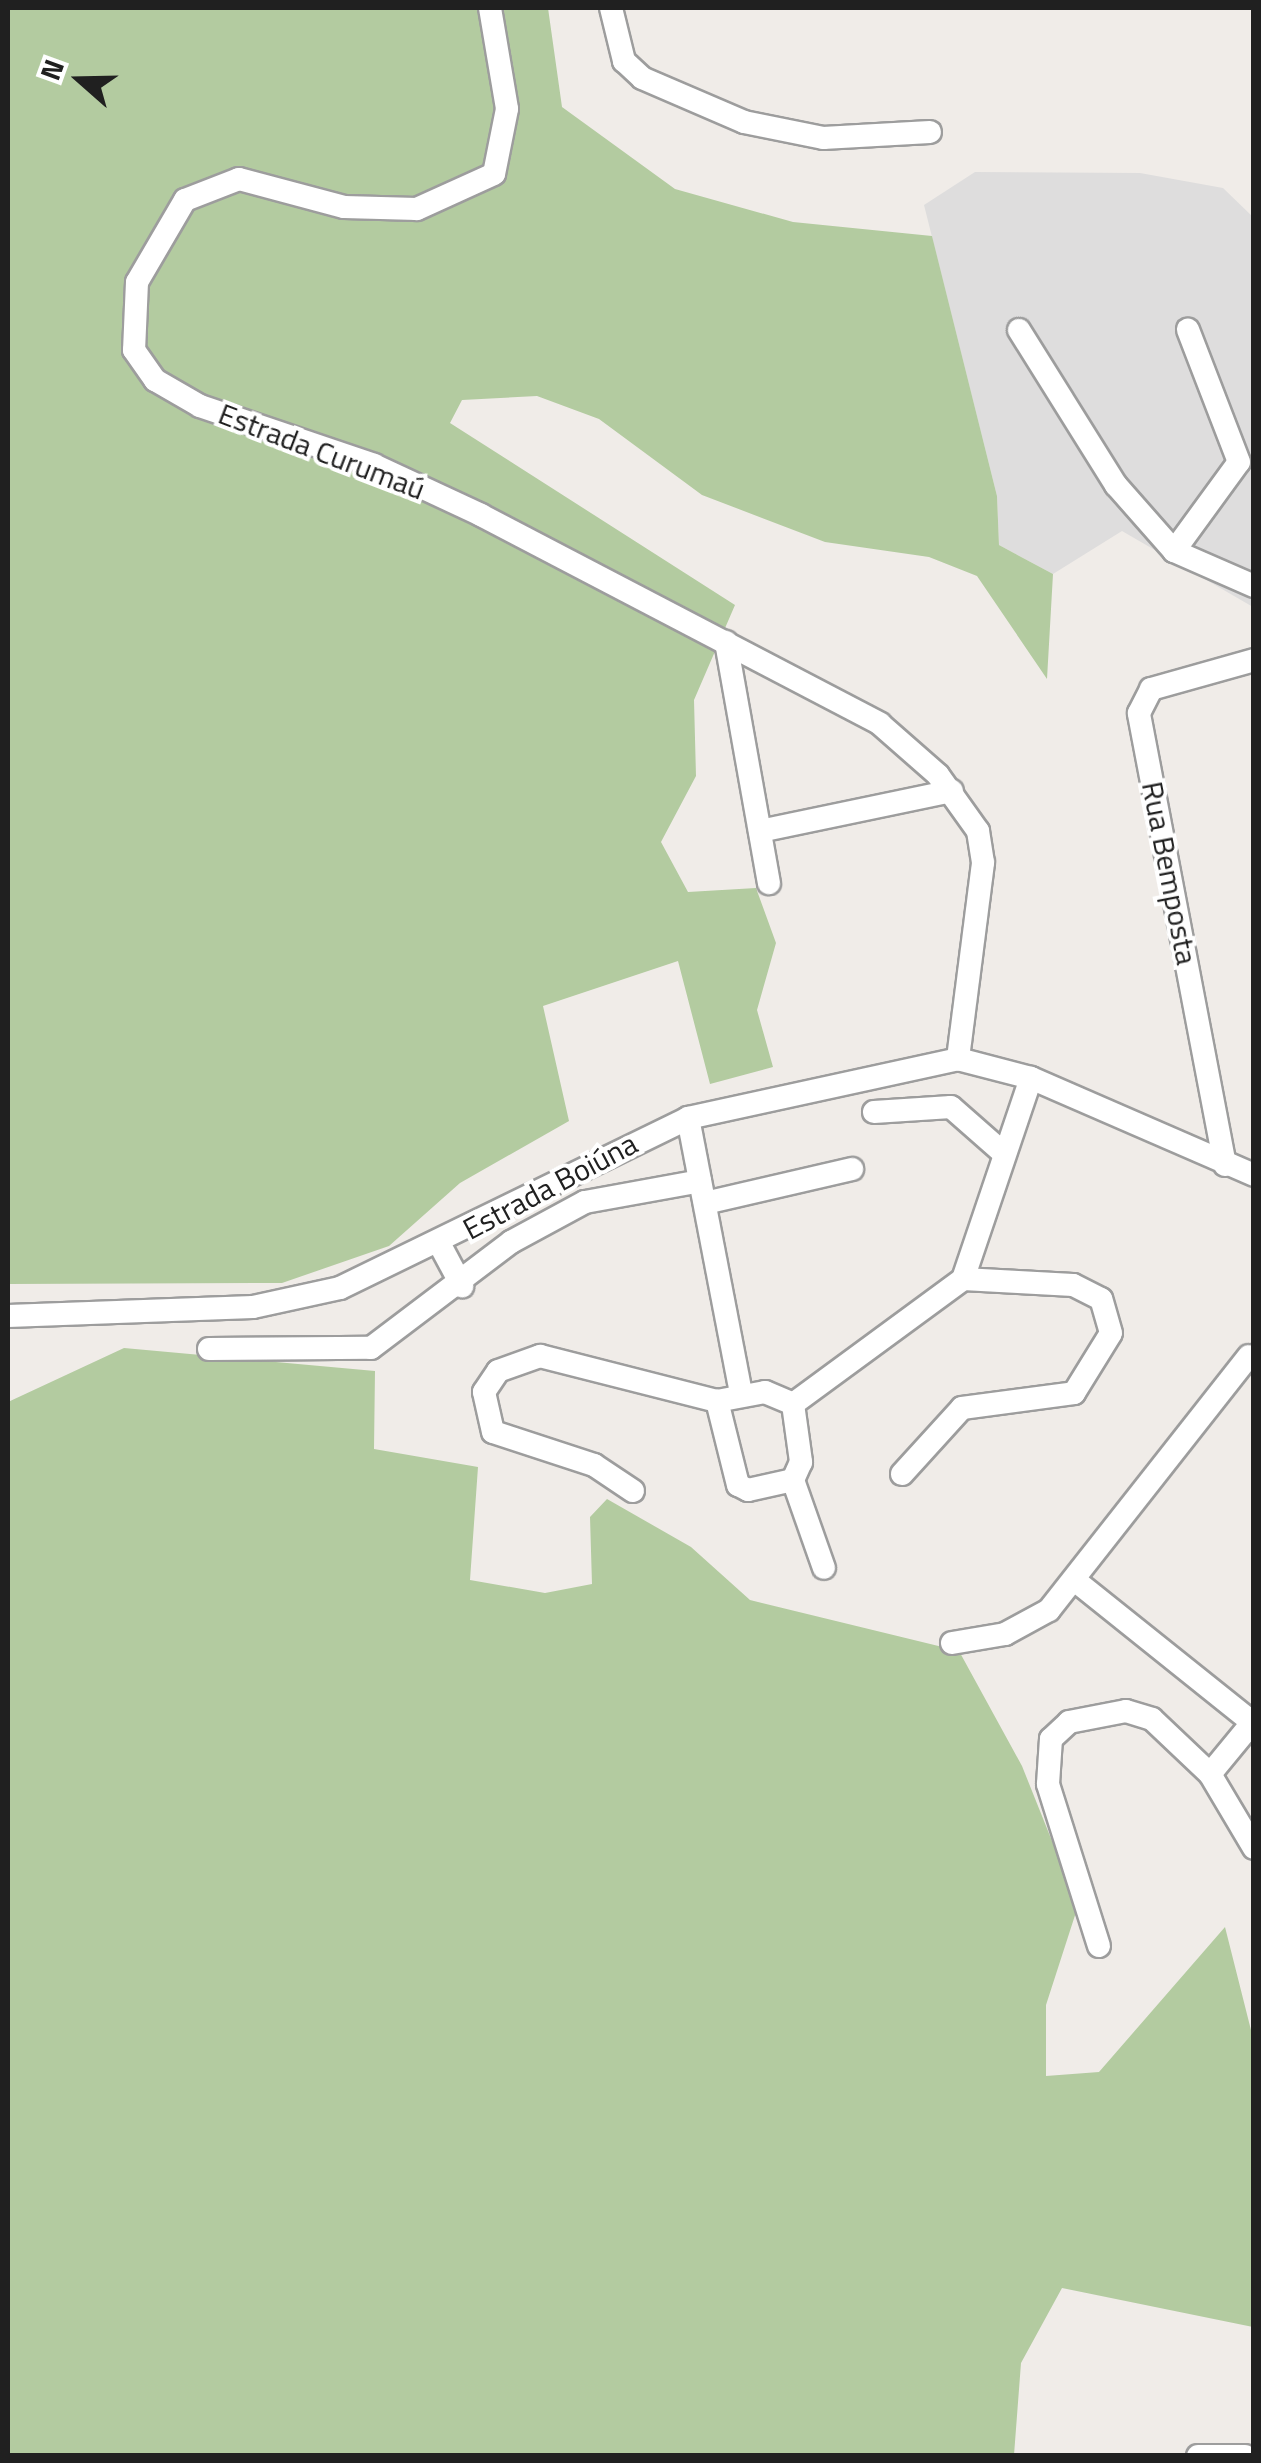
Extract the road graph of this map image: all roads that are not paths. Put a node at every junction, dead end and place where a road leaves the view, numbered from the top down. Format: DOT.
graph roads {
  1 [pos="490,8"];
  2 [pos="612,8"];
  3 [pos="930,132"];
  4 [pos="1018,330"];
  5 [pos="1188,330"];
  6 [pos="1174,551"];
  7 [pos="1254,586"];
  8 [pos="726,642"];
  9 [pos="1254,660"];
  10 [pos="952,791"];
  11 [pos="760,830"];
  12 [pos="769,883"];
  13 [pos="958,1060"];
  14 [pos="1031,1078"];
  15 [pos="874,1112"];
  16 [pos="688,1118"];
  17 [pos="1001,1151"];
  18 [pos="1226,1165"];
  19 [pos="852,1169"];
  20 [pos="1254,1175"];
  21 [pos="703,1192"];
  22 [pos="440,1245"];
  23 [pos="963,1278"];
  24 [pos="462,1286"];
  25 [pos="8,1316"];
  26 [pos="209,1350"];
  27 [pos="1252,1350"];
  28 [pos="741,1394"];
  29 [pos="717,1401"];
  30 [pos="793,1404"];
  31 [pos="902,1474"];
  32 [pos="794,1480"];
  33 [pos="633,1491"];
  34 [pos="824,1568"];
  35 [pos="1077,1582"];
  36 [pos="952,1643"];
  37 [pos="1253,1723"];
  38 [pos="1210,1774"];
  39 [pos="1254,1848"];
  40 [pos="1098,1946"];
  41 [pos="1198,2456"];
  42 [pos="1245,2456"];
  1 -- 8 [label="street, Estrada Curumaú"];
  2 -- 3 [label="street"];
  4 -- 6 [label="street"];
  5 -- 6 [label="street"];
  6 -- 7 [label="street"];
  8 -- 10 [label="street, Estrada Curumaú"];
  8 -- 11 [label="street"];
  9 -- 18 [label="street, Rua Bemposta"];
  10 -- 11 [label="street"];
  10 -- 13 [label="street, Estrada Curumaú"];
  11 -- 12 [label="street"];
  13 -- 14 [label="street, Estrada Boiúna"];
  13 -- 16 [label="street, Estrada Boiúna"];
  14 -- 17 [label="street"];
  14 -- 18 [label="street, Estrada Boiúna"];
  15 -- 17 [label="street"];
  16 -- 21 [label="street"];
  16 -- 22 [label="street, Estrada Boiúna"];
  17 -- 23 [label="street"];
  18 -- 20 [label="street, Estrada Boiúna"];
  19 -- 21 [label="street"];
  21 -- 24 [label="street"];
  21 -- 28 [label="street"];
  22 -- 24 [label="street"];
  22 -- 25 [label="street, Estrada Boiúna"];
  23 -- 30 [label="street"];
  23 -- 31 [label="street"];
  24 -- 26 [label="street"];
  27 -- 35 [label="street"];
  28 -- 29 [label="street"];
  28 -- 30 [label="street"];
  29 -- 32 [label="street"];
  29 -- 33 [label="street"];
  30 -- 32 [label="street"];
  32 -- 34 [label="street"];
  35 -- 36 [label="street"];
  35 -- 37 [label="street"];
  37 -- 38 [label="street"];
  38 -- 39 [label="street"];
  38 -- 40 [label="street"];
  41 -- 42 [label="street"];
}
